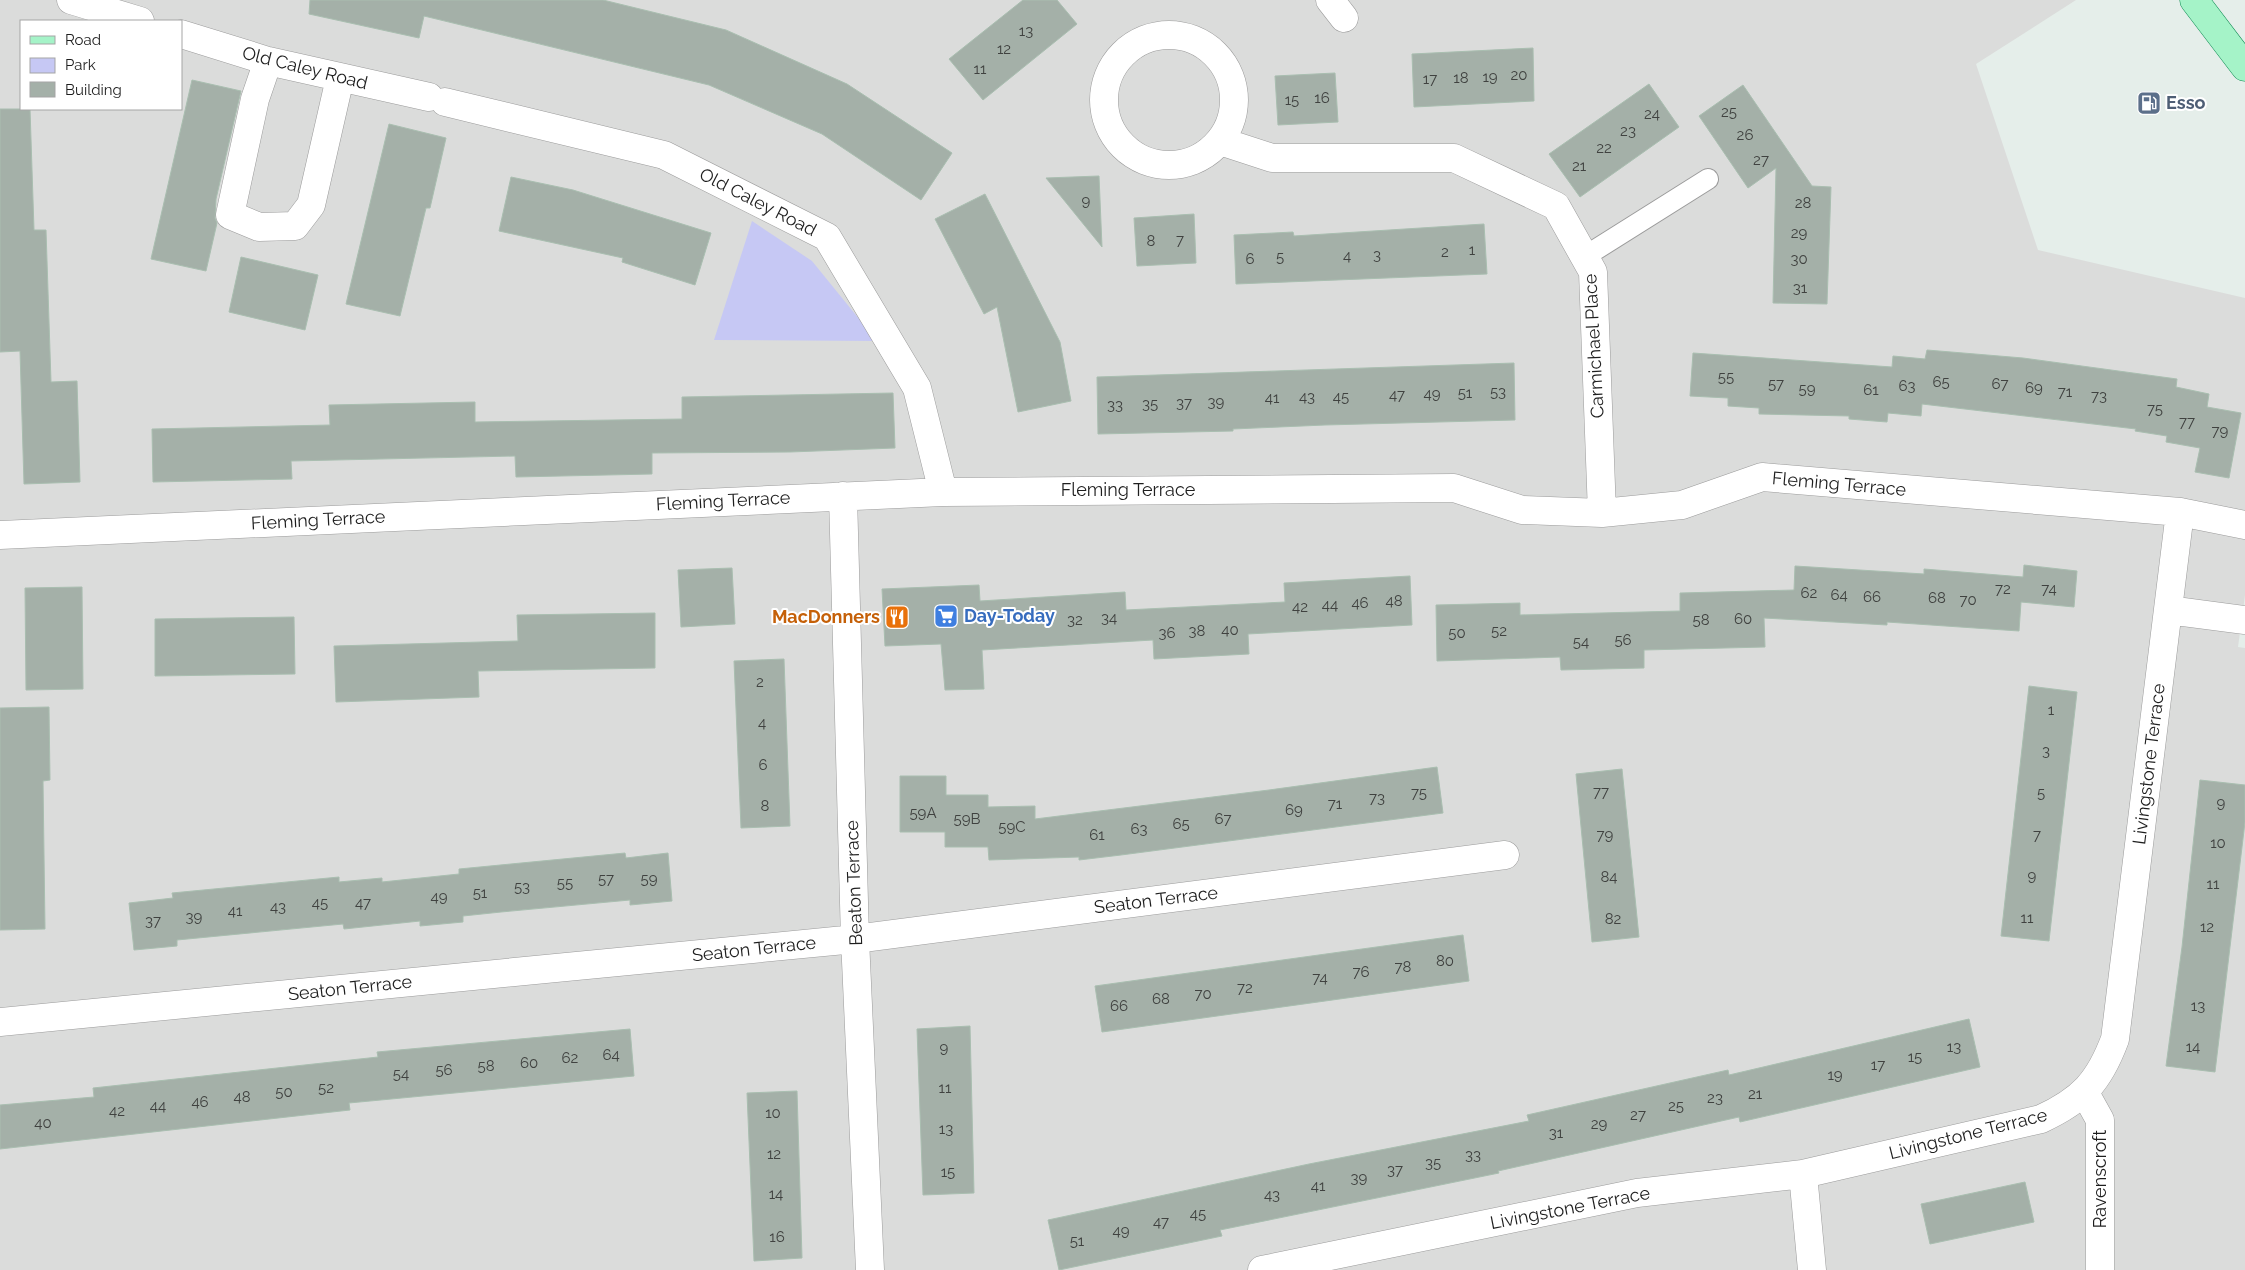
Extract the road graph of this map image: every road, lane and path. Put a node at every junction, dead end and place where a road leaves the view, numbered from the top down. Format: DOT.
graph roads {
  1 [pos="71,0"];
  2 [pos="2194,0"];
  3 [pos="137,20"];
  4 [pos="182,34"];
  5 [pos="268,61"];
  6 [pos="2245,67"];
  7 [pos="340,78"];
  8 [pos="1220,141"];
  9 [pos="1708,179"];
  10 [pos="1584,256"];
  11 [pos="943,492"];
  12 [pos="843,496"];
  13 [pos="2180,512"];
  14 [pos="1602,513"];
  15 [pos="2245,525"];
  16 [pos="0,535"];
  17 [pos="2168,610"];
  18 [pos="2245,620"];
  19 [pos="1505,855"];
  20 [pos="856,939"];
  21 [pos="0,1022"];
  22 [pos="2085,1093"];
  23 [pos="1803,1174"];
  24 [pos="870,1270"];
  25 [pos="1262,1270"];
  26 [pos="1812,1270"];
  27 [pos="2100,1270"];
  1 -- 3 [label="street"];
  2 -- 6 [label="main road"];
  4 -- 5 [label="street, Old Caley Road"];
  5 -- 7 [label="street, Old Caley Road"];
  5 -- 7 [label="street"];
  7 -- 11 [label="street, Old Caley Road"];
  8 -- 8 [label="street"];
  8 -- 10 [label="street, Carmichael Place"];
  9 -- 10 [label="lane"];
  10 -- 14 [label="street, Carmichael Place"];
  11 -- 12 [label="street, Fleming Terrace"];
  11 -- 14 [label="street, Fleming Terrace"];
  12 -- 16 [label="street, Fleming Terrace"];
  12 -- 20 [label="street, Beaton Terrace"];
  13 -- 14 [label="street, Fleming Terrace"];
  13 -- 15 [label="street, Fleming Terrace"];
  13 -- 17 [label="street, Livingstone Terrace"];
  17 -- 18 [label="street"];
  17 -- 22 [label="street, Livingstone Terrace"];
  19 -- 20 [label="street, Seaton Terrace"];
  20 -- 21 [label="street, Seaton Terrace"];
  20 -- 24 [label="street, Beaton Terrace"];
  22 -- 23 [label="street, Livingstone Terrace"];
  22 -- 27 [label="street, Ravenscroft"];
  23 -- 25 [label="street, Livingstone Terrace"];
  23 -- 26 [label="street"];
}
